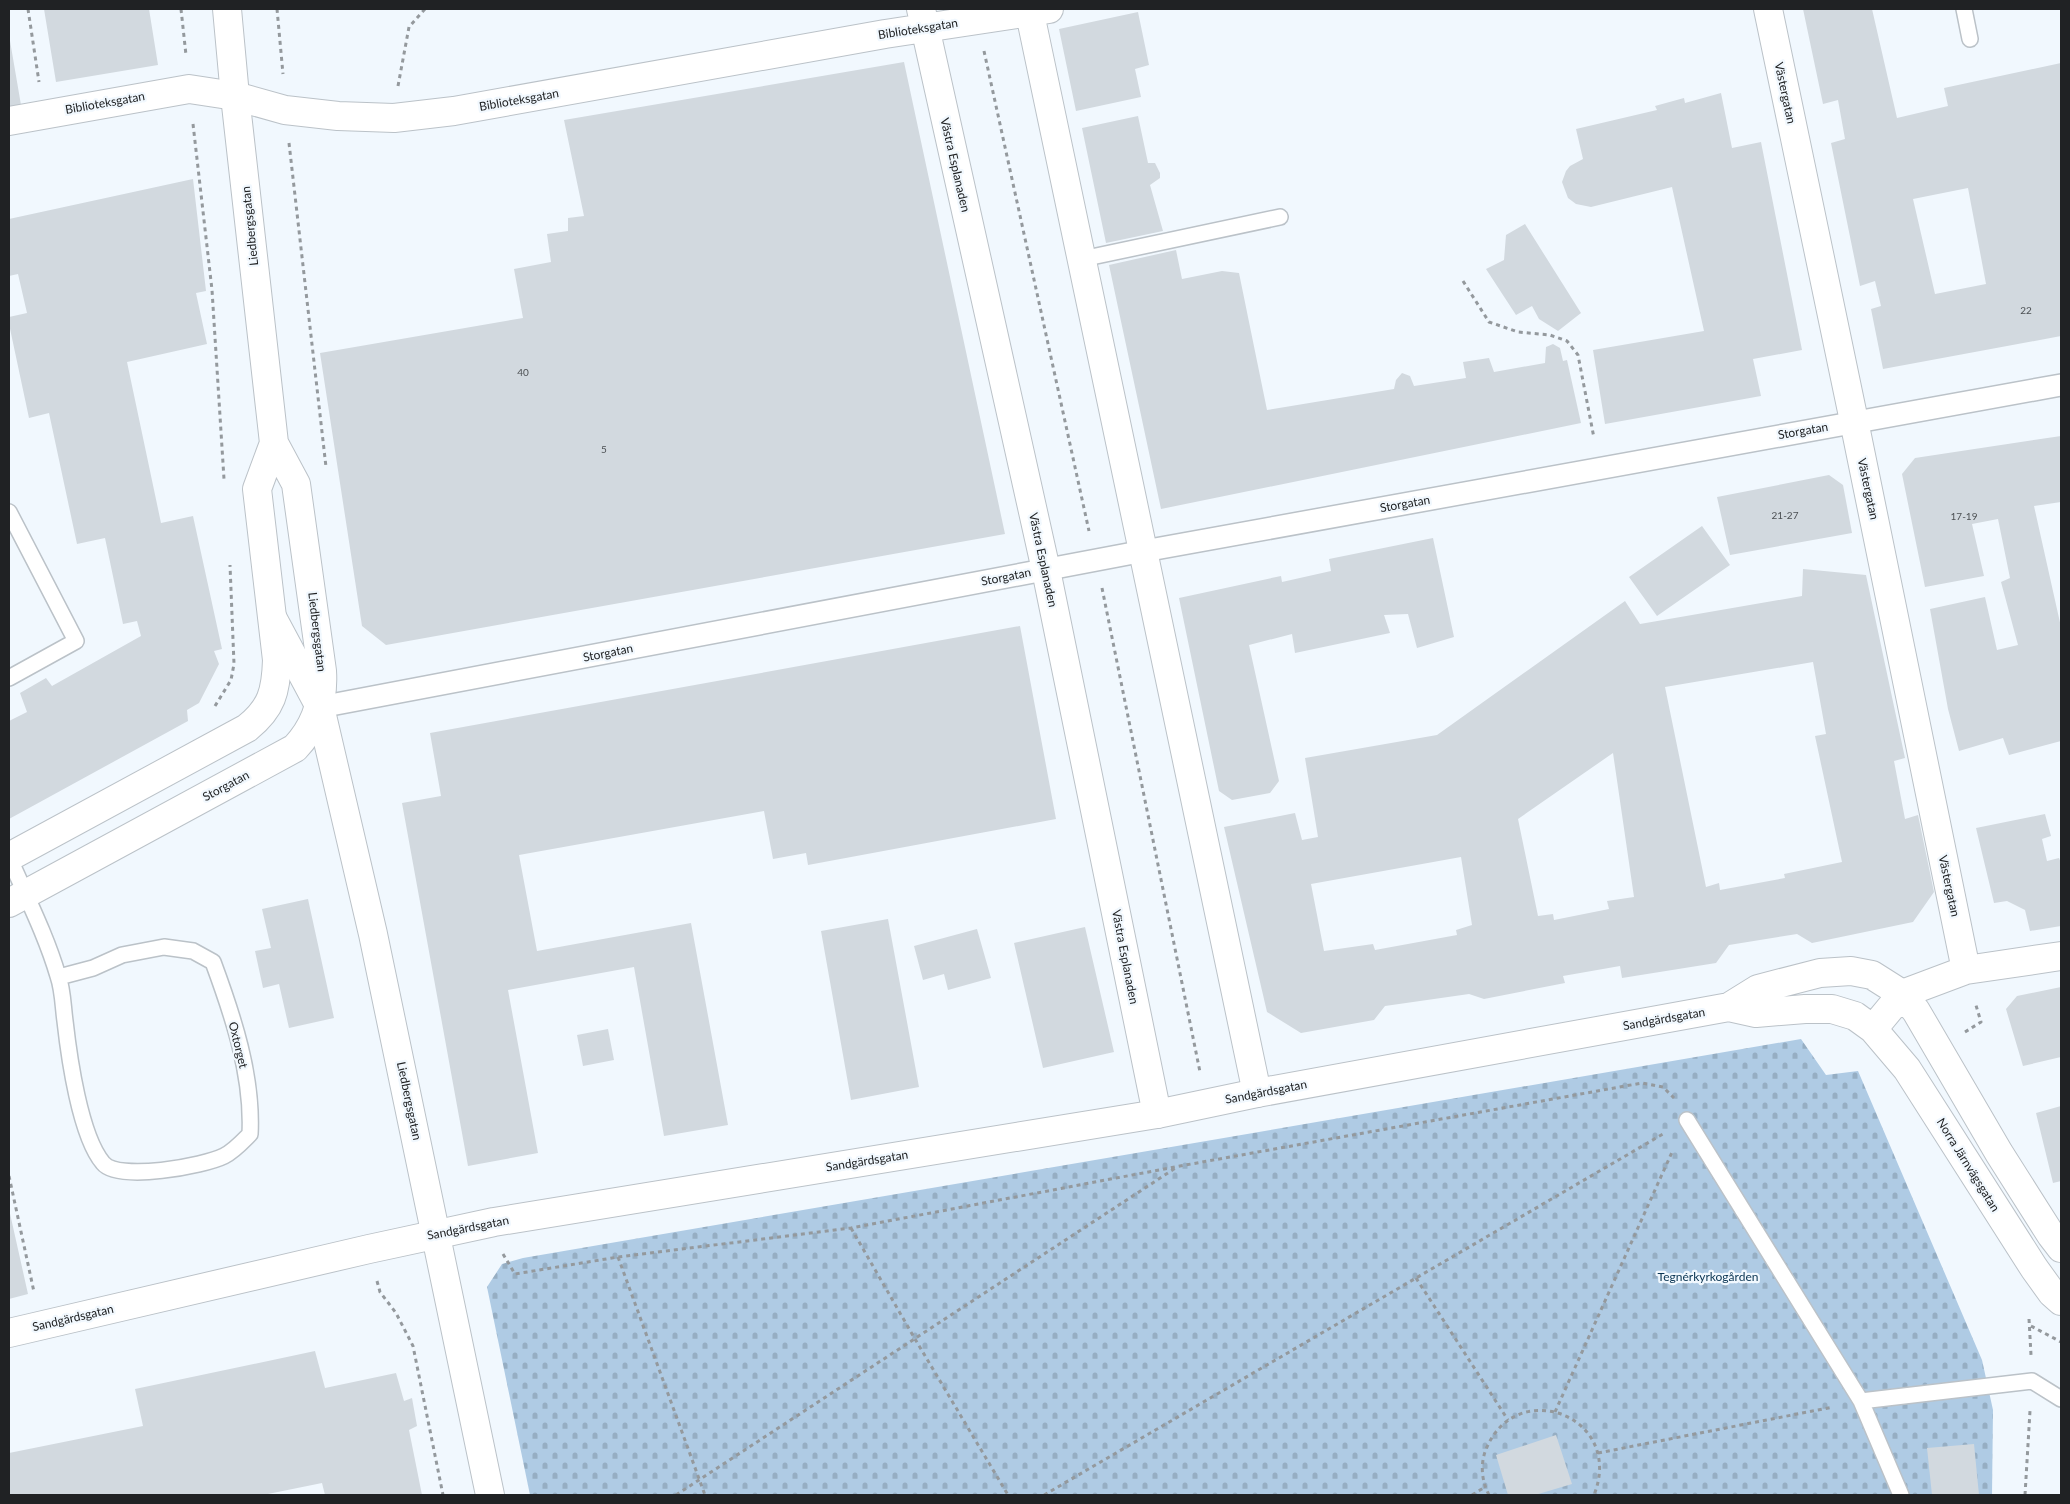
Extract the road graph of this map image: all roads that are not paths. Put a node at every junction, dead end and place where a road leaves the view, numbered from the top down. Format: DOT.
graph roads {
  1 [pos="227,9"];
  2 [pos="1768,9"];
  3 [pos="1964,9"];
  4 [pos="1036,10"];
  5 [pos="923,18"];
  6 [pos="1970,39"];
  7 [pos="235,96"];
  8 [pos="9,121"];
  9 [pos="1280,217"];
  10 [pos="1082,259"];
  11 [pos="2061,385"];
  12 [pos="1854,421"];
  13 [pos="274,443"];
  14 [pos="9,512"];
  15 [pos="1144,551"];
  16 [pos="1046,570"];
  17 [pos="270,614"];
  18 [pos="9,678"];
  19 [pos="320,708"];
  20 [pos="9,857"];
  21 [pos="17,899"];
  22 [pos="2061,956"];
  23 [pos="1966,970"];
  24 [pos="59,977"];
  25 [pos="1902,994"];
  26 [pos="1729,1008"];
  27 [pos="1873,1029"];
  28 [pos="1258,1093"];
  29 [pos="1156,1114"];
  30 [pos="1686,1120"];
  31 [pos="436,1234"];
  32 [pos="2061,1248"];
  33 [pos="2061,1302"];
  34 [pos="9,1333"];
  35 [pos="2061,1399"];
  36 [pos="1861,1401"];
  37 [pos="490,1495"];
  38 [pos="1901,1495"];
  1 -- 7 [label="street, Liedbergsgatan"];
  2 -- 12 [label="street, Västergatan"];
  3 -- 6 [label="lane"];
  4 -- 5 [label="street, Biblioteksgatan"];
  4 -- 10 [label="street"];
  5 -- 7 [label="street, Biblioteksgatan"];
  5 -- 16 [label="street, Västra Esplanaden"];
  7 -- 8 [label="street, Biblioteksgatan"];
  7 -- 13 [label="street, Liedbergsgatan"];
  9 -- 10 [label="lane"];
  10 -- 15 [label="street"];
  11 -- 12 [label="street, Storgatan"];
  12 -- 15 [label="street, Storgatan"];
  12 -- 23 [label="street, Västergatan"];
  13 -- 17 [label="street, Liedbergsgatan"];
  13 -- 19 [label="street, Liedbergsgatan"];
  14 -- 18 [label="lane"];
  15 -- 16 [label="street, Storgatan"];
  15 -- 28 [label="street"];
  16 -- 19 [label="street, Storgatan"];
  16 -- 29 [label="street, Västra Esplanaden"];
  17 -- 19 [label="street, Liedbergsgatan"];
  17 -- 20 [label="street, Liedbergsgatan"];
  19 -- 21 [label="street, Storgatan"];
  19 -- 31 [label="street, Liedbergsgatan"];
  20 -- 21 [label="lane"];
  21 -- 24 [label="lane"];
  22 -- 23 [label="street"];
  23 -- 25 [label="street"];
  24 -- 24 [label="lane, Oxtorget"];
  25 -- 26 [label="street, Sandgärdsgatan"];
  25 -- 27 [label="street"];
  25 -- 32 [label="street"];
  26 -- 27 [label="street, Sandgärdsgatan"];
  26 -- 28 [label="street, Sandgärdsgatan"];
  27 -- 33 [label="street, Norra Järnvägsgatan"];
  28 -- 29 [label="street, Sandgärdsgatan"];
  29 -- 31 [label="street, Sandgärdsgatan"];
  30 -- 36 [label="lane"];
  31 -- 34 [label="street, Sandgärdsgatan"];
  31 -- 37 [label="street, Liedbergsgatan"];
  35 -- 36 [label="lane"];
  36 -- 38 [label="lane"];
}
